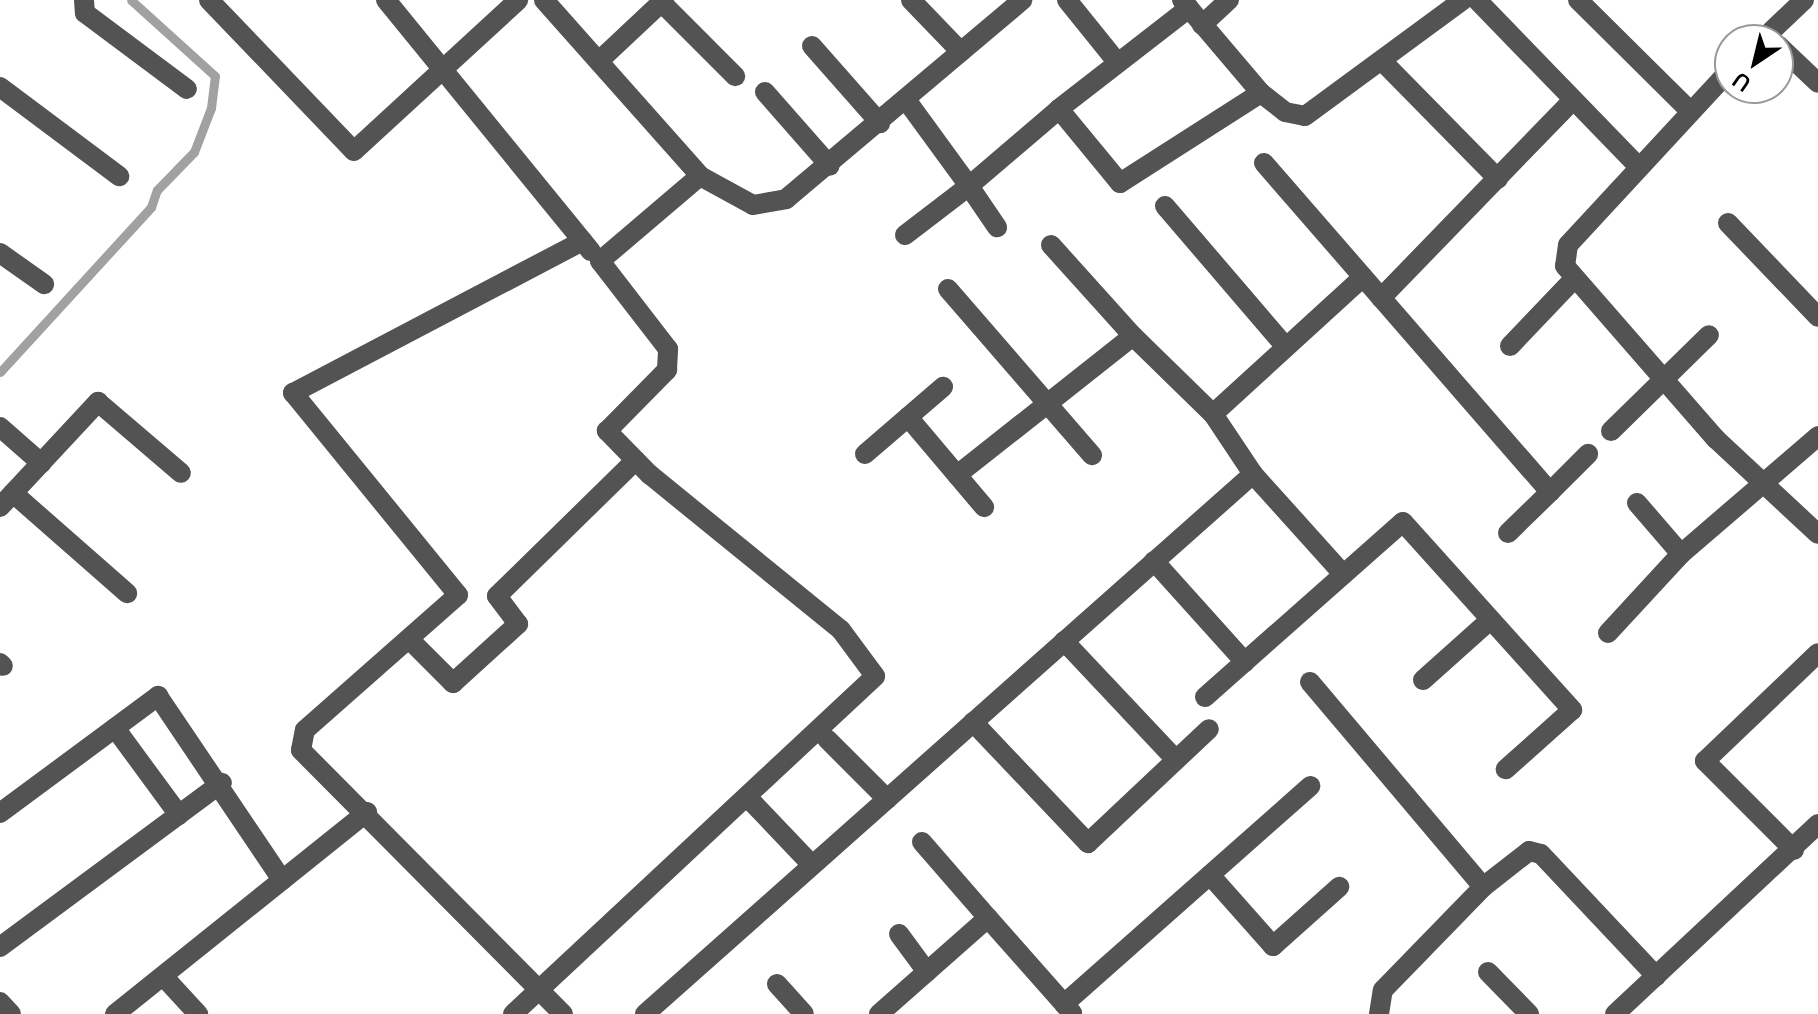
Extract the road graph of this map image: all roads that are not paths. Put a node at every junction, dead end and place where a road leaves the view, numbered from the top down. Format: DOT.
graph roads {
  1 [pos="84,0"];
  2 [pos="209,0"];
  3 [pos="386,0"];
  4 [pos="518,0"];
  5 [pos="544,0"];
  6 [pos="911,0"];
  7 [pos="1022,0"];
  8 [pos="1067,0"];
  9 [pos="1229,0"];
  10 [pos="1463,0"];
  11 [pos="1477,0"];
  12 [pos="1578,0"];
  13 [pos="1804,0"];
  14 [pos="663,1"];
  15 [pos="1186,4"];
  16 [pos="1784,24"];
  17 [pos="1202,25"];
  18 [pos="812,46"];
  19 [pos="961,52"];
  20 [pos="599,61"];
  21 [pos="1117,62"];
  22 [pos="1794,62"];
  23 [pos="446,64"];
  24 [pos="1385,64"];
  25 [pos="735,76"];
  26 [pos="1818,83"];
  27 [pos="1714,85"];
  28 [pos="0,87"];
  29 [pos="187,89"];
  30 [pos="765,92"];
  31 [pos="1261,93"];
  32 [pos="907,101"];
  33 [pos="1570,103"];
  34 [pos="1059,109"];
  35 [pos="1688,109"];
  36 [pos="880,123"];
  37 [pos="1264,163"];
  38 [pos="830,166"];
  39 [pos="1638,166"];
  40 [pos="119,176"];
  41 [pos="700,176"];
  42 [pos="1498,179"];
  43 [pos="969,186"];
  44 [pos="1165,206"];
  45 [pos="1728,223"];
  46 [pos="997,227"];
  47 [pos="905,235"];
  48 [pos="583,241"];
  49 [pos="1051,245"];
  50 [pos="0,253"];
  51 [pos="600,261"];
  52 [pos="1363,277"];
  53 [pos="1572,281"];
  54 [pos="44,284"];
  55 [pos="948,289"];
  56 [pos="1381,298"];
  57 [pos="1818,317"];
  58 [pos="1709,335"];
  59 [pos="1133,336"];
  60 [pos="1284,345"];
  61 [pos="1510,346"];
  62 [pos="1663,380"];
  63 [pos="943,387"];
  64 [pos="1042,404"];
  65 [pos="1213,414"];
  66 [pos="908,417"];
  67 [pos="0,427"];
  68 [pos="1611,431"];
  69 [pos="1818,436"];
  70 [pos="865,454"];
  71 [pos="1588,454"];
  72 [pos="1092,455"];
  73 [pos="636,460"];
  74 [pos="41,463"];
  75 [pos="181,473"];
  76 [pos="1253,474"];
  77 [pos="957,475"];
  78 [pos="1767,481"];
  79 [pos="1550,492"];
  80 [pos="6,500"];
  81 [pos="1637,503"];
  82 [pos="984,507"];
  83 [pos="1508,533"];
  84 [pos="1818,534"];
  85 [pos="1681,554"];
  86 [pos="1154,561"];
  87 [pos="1343,574"];
  88 [pos="127,593"];
  89 [pos="1490,620"];
  90 [pos="1608,633"];
  91 [pos="410,640"];
  92 [pos="1064,641"];
  93 [pos="1818,653"];
  94 [pos="1245,662"];
  95 [pos="1423,680"];
  96 [pos="1310,682"];
  97 [pos="1205,697"];
  98 [pos="973,722"];
  99 [pos="115,728"];
  100 [pos="1209,729"];
  101 [pos="827,739"];
  102 [pos="1176,760"];
  103 [pos="1506,769"];
  104 [pos="222,783"];
  105 [pos="1310,786"];
  106 [pos="887,799"];
  107 [pos="752,802"];
  108 [pos="367,812"];
  109 [pos="0,813"];
  110 [pos="179,815"];
  111 [pos="1815,833"];
  112 [pos="922,842"];
  113 [pos="1794,850"];
  114 [pos="812,865"];
  115 [pos="1210,875"];
  116 [pos="282,880"];
  117 [pos="1339,887"];
  118 [pos="1483,887"];
  119 [pos="988,918"];
  120 [pos="899,934"];
  121 [pos="0,947"];
  122 [pos="927,972"];
  123 [pos="1488,972"];
  124 [pos="163,976"];
  125 [pos="1656,976"];
  126 [pos="777,984"];
  127 [pos="536,989"];
  128 [pos="0,1002"];
  129 [pos="1068,1009"];
  130 [pos="11,1014"];
  131 [pos="115,1014"];
  132 [pos="198,1014"];
  133 [pos="513,1014"];
  134 [pos="563,1014"];
  135 [pos="645,1014"];
  136 [pos="804,1014"];
  137 [pos="879,1014"];
  138 [pos="1379,1014"];
  139 [pos="1529,1014"];
  140 [pos="1615,1014"];
  1 -- 29 [label="street"];
  2 -- 23 [label="street"];
  3 -- 23 [label="street"];
  4 -- 23 [label="street"];
  5 -- 20 [label="street"];
  6 -- 19 [label="street"];
  7 -- 19 [label="street"];
  8 -- 21 [label="street"];
  9 -- 17 [label="street"];
  10 -- 24 [label="street"];
  11 -- 33 [label="street"];
  12 -- 35 [label="street"];
  13 -- 16 [label="street"];
  14 -- 20 [label="street"];
  14 -- 25 [label="street"];
  15 -- 17 [label="street"];
  15 -- 21 [label="street"];
  17 -- 31 [label="street"];
  18 -- 36 [label="street"];
  19 -- 32 [label="street"];
  20 -- 41 [label="street"];
  21 -- 34 [label="street"];
  22 -- 26 [label="street"];
  23 -- 48 [label="street"];
  24 -- 31 [label="street"];
  24 -- 42 [label="street"];
  27 -- 35 [label="street"];
  28 -- 40 [label="street"];
  30 -- 38 [label="street"];
  31 -- 34 [label="street"];
  32 -- 36 [label="street"];
  32 -- 43 [label="street"];
  33 -- 39 [label="street"];
  33 -- 42 [label="street"];
  34 -- 43 [label="street"];
  35 -- 39 [label="street"];
  36 -- 38 [label="street"];
  37 -- 52 [label="street"];
  38 -- 41 [label="street"];
  39 -- 53 [label="street"];
  41 -- 51 [label="street"];
  42 -- 56 [label="street"];
  43 -- 46 [label="street"];
  43 -- 47 [label="street"];
  44 -- 60 [label="street"];
  45 -- 57 [label="street"];
  48 -- 51 [label="street"];
  48 -- 91 [label="street"];
  49 -- 59 [label="street"];
  50 -- 54 [label="street"];
  51 -- 73 [label="street"];
  52 -- 56 [label="street"];
  52 -- 60 [label="street"];
  53 -- 61 [label="street"];
  53 -- 62 [label="street"];
  55 -- 64 [label="street"];
  56 -- 79 [label="street"];
  58 -- 62 [label="street"];
  59 -- 64 [label="street"];
  59 -- 65 [label="street"];
  60 -- 65 [label="street"];
  62 -- 68 [label="street"];
  62 -- 78 [label="street"];
  63 -- 66 [label="street"];
  64 -- 72 [label="street"];
  64 -- 77 [label="street"];
  65 -- 76 [label="street"];
  66 -- 70 [label="street"];
  66 -- 77 [label="street"];
  67 -- 74 [label="street"];
  69 -- 78 [label="street"];
  71 -- 79 [label="street"];
  73 -- 91 [label="street"];
  73 -- 127 [label="street"];
  74 -- 75 [label="street"];
  74 -- 80 [label="street"];
  76 -- 86 [label="street"];
  76 -- 87 [label="street"];
  77 -- 82 [label="street"];
  78 -- 84 [label="street"];
  78 -- 85 [label="street"];
  79 -- 83 [label="street"];
  80 -- 88 [label="street"];
  81 -- 85 [label="street"];
  85 -- 90 [label="street"];
  86 -- 92 [label="street"];
  86 -- 94 [label="street"];
  87 -- 89 [label="street"];
  87 -- 94 [label="street"];
  89 -- 95 [label="street"];
  89 -- 103 [label="street"];
  91 -- 108 [label="street"];
  92 -- 98 [label="street"];
  92 -- 102 [label="street"];
  93 -- 113 [label="street"];
  94 -- 97 [label="street"];
  96 -- 118 [label="street"];
  98 -- 102 [label="street"];
  98 -- 106 [label="street"];
  99 -- 104 [label="street"];
  99 -- 109 [label="street"];
  99 -- 110 [label="street"];
  100 -- 102 [label="street"];
  101 -- 106 [label="street"];
  104 -- 110 [label="street"];
  104 -- 116 [label="street"];
  105 -- 115 [label="street"];
  106 -- 114 [label="street"];
  107 -- 114 [label="street"];
  108 -- 116 [label="street"];
  108 -- 127 [label="street"];
  110 -- 121 [label="street"];
  111 -- 113 [label="street"];
  112 -- 119 [label="street"];
  113 -- 125 [label="street"];
  114 -- 135 [label="street"];
  115 -- 117 [label="street"];
  115 -- 129 [label="street"];
  116 -- 124 [label="street"];
  118 -- 125 [label="street"];
  118 -- 138 [label="street"];
  119 -- 122 [label="street"];
  119 -- 129 [label="street"];
  120 -- 122 [label="street"];
  122 -- 137 [label="street"];
  123 -- 139 [label="street"];
  124 -- 131 [label="street"];
  124 -- 132 [label="street"];
  125 -- 140 [label="street"];
  126 -- 136 [label="street"];
  127 -- 133 [label="street"];
  127 -- 134 [label="street"];
  128 -- 130 [label="street"];
}
